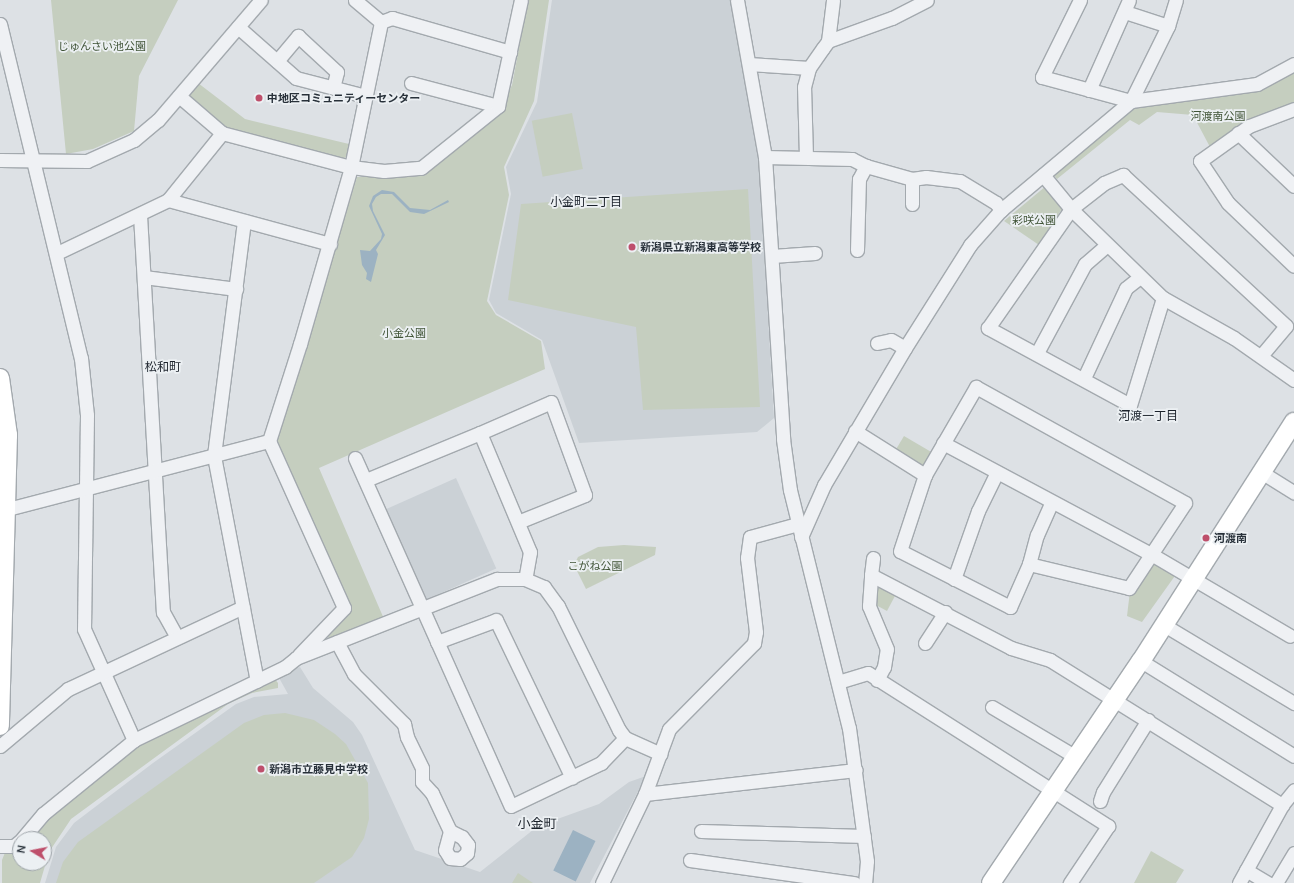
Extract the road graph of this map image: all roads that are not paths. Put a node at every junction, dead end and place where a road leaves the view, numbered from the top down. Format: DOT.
graph roads {
  1 [pos="261,0"];
  2 [pos="521,0"];
  3 [pos="737,0"];
  4 [pos="833,0"];
  5 [pos="927,0"];
  6 [pos="1080,0"];
  7 [pos="1176,0"];
  8 [pos="361,2"];
  9 [pos="1127,6"];
  10 [pos="381,22"];
  11 [pos="0,24"];
  12 [pos="1168,26"];
  13 [pos="238,27"];
  14 [pos="828,41"];
  15 [pos="510,52"];
  16 [pos="277,61"];
  17 [pos="749,64"];
  18 [pos="1294,64"];
  19 [pos="808,68"];
  20 [pos="411,83"];
  21 [pos="333,88"];
  22 [pos="1089,90"];
  23 [pos="179,96"];
  24 [pos="365,96"];
  25 [pos="1131,101"];
  26 [pos="498,106"];
  27 [pos="1294,109"];
  28 [pos="222,133"];
  29 [pos="1238,133"];
  30 [pos="765,157"];
  31 [pos="806,157"];
  32 [pos="0,160"];
  33 [pos="33,162"];
  34 [pos="866,166"];
  35 [pos="351,168"];
  36 [pos="1043,175"];
  37 [pos="912,179"];
  38 [pos="1294,186"];
  39 [pos="168,200"];
  40 [pos="912,204"];
  41 [pos="1072,209"];
  42 [pos="1001,210"];
  43 [pos="140,215"];
  44 [pos="244,221"];
  45 [pos="330,244"];
  46 [pos="1107,245"];
  47 [pos="857,250"];
  48 [pos="57,253"];
  49 [pos="815,253"];
  50 [pos="772,256"];
  51 [pos="1294,266"];
  52 [pos="144,277"];
  53 [pos="1140,277"];
  54 [pos="236,289"];
  55 [pos="1163,298"];
  56 [pos="877,343"];
  57 [pos="905,348"];
  58 [pos="1037,353"];
  59 [pos="1261,356"];
  60 [pos="0,378"];
  61 [pos="1084,378"];
  62 [pos="1294,380"];
  63 [pos="2,398"];
  64 [pos="1294,422"];
  65 [pos="480,432"];
  66 [pos="855,432"];
  67 [pos="269,441"];
  68 [pos="943,443"];
  69 [pos="214,456"];
  70 [pos="355,458"];
  71 [pos="4,463"];
  72 [pos="156,471"];
  73 [pos="997,472"];
  74 [pos="1262,472"];
  75 [pos="926,475"];
  76 [pos="366,480"];
  77 [pos="87,490"];
  78 [pos="1294,493"];
  79 [pos="1052,502"];
  80 [pos="3,510"];
  81 [pos="518,522"];
  82 [pos="800,530"];
  83 [pos="1151,554"];
  84 [pos="873,558"];
  85 [pos="1029,564"];
  86 [pos="871,575"];
  87 [pos="525,579"];
  88 [pos="954,579"];
  89 [pos="1193,579"];
  90 [pos="243,607"];
  91 [pos="423,609"];
  92 [pos="945,612"];
  93 [pos="1164,625"];
  94 [pos="1290,636"];
  95 [pos="177,637"];
  96 [pos="337,642"];
  97 [pos="437,642"];
  98 [pos="925,643"];
  99 [pos="296,658"];
  100 [pos="1141,661"];
  101 [pos="102,673"];
  102 [pos="877,680"];
  103 [pos="257,681"];
  104 [pos="838,682"];
  105 [pos="1115,699"];
  106 [pos="1294,704"];
  107 [pos="992,707"];
  108 [pos="1148,720"];
  109 [pos="0,726"];
  110 [pos="625,738"];
  111 [pos="134,740"];
  112 [pos="0,746"];
  113 [pos="661,754"];
  114 [pos="1294,756"];
  115 [pos="1076,757"];
  116 [pos="856,770"];
  117 [pos="572,778"];
  118 [pos="1053,791"];
  119 [pos="645,794"];
  120 [pos="1290,800"];
  121 [pos="1100,801"];
  122 [pos="29,831"];
  123 [pos="450,831"];
  124 [pos="701,831"];
  125 [pos="864,836"];
  126 [pos="0,846"];
  127 [pos="12,846"];
  128 [pos="690,860"];
  129 [pos="1292,860"];
  130 [pos="1246,870"];
  131 [pos="602,883"];
  132 [pos="854,883"];
  133 [pos="865,883"];
  134 [pos="991,883"];
  135 [pos="1070,883"];
  136 [pos="1239,883"];
  137 [pos="1268,883"];
  138 [pos="1276,883"];
  1 -- 13 [label="street"];
  2 -- 15 [label="street"];
  3 -- 17 [label="street"];
  4 -- 14 [label="street"];
  5 -- 14 [label="street"];
  6 -- 22 [label="street"];
  7 -- 12 [label="street"];
  8 -- 10 [label="street"];
  9 -- 12 [label="street"];
  9 -- 22 [label="street"];
  10 -- 15 [label="street"];
  10 -- 24 [label="street"];
  11 -- 33 [label="street"];
  12 -- 25 [label="street"];
  13 -- 16 [label="street"];
  13 -- 23 [label="street"];
  14 -- 19 [label="street"];
  15 -- 26 [label="street"];
  16 -- 21 [label="street"];
  16 -- 21 [label="street"];
  17 -- 19 [label="street"];
  17 -- 30 [label="street"];
  18 -- 25 [label="street"];
  19 -- 31 [label="street"];
  20 -- 26 [label="street"];
  21 -- 24 [label="street"];
  22 -- 25 [label="street"];
  23 -- 28 [label="street"];
  23 -- 33 [label="street"];
  24 -- 35 [label="street"];
  25 -- 36 [label="street"];
  26 -- 35 [label="street"];
  27 -- 29 [label="street"];
  28 -- 35 [label="street"];
  28 -- 39 [label="street"];
  29 -- 38 [label="street"];
  29 -- 51 [label="street"];
  30 -- 31 [label="street"];
  30 -- 50 [label="street"];
  31 -- 34 [label="street"];
  32 -- 33 [label="street"];
  33 -- 48 [label="street"];
  34 -- 37 [label="street"];
  34 -- 47 [label="street"];
  35 -- 45 [label="street"];
  36 -- 41 [label="street"];
  36 -- 42 [label="street"];
  37 -- 40 [label="street"];
  37 -- 42 [label="street"];
  39 -- 43 [label="street"];
  39 -- 44 [label="street"];
  41 -- 46 [label="street"];
  41 -- 58 [label="street"];
  41 -- 59 [label="street"];
  42 -- 57 [label="street"];
  43 -- 48 [label="street"];
  43 -- 52 [label="street"];
  44 -- 45 [label="street"];
  44 -- 54 [label="street"];
  45 -- 67 [label="street"];
  46 -- 53 [label="street"];
  46 -- 58 [label="street"];
  48 -- 77 [label="street"];
  49 -- 50 [label="street"];
  50 -- 82 [label="street"];
  52 -- 54 [label="street"];
  52 -- 72 [label="street"];
  53 -- 55 [label="street"];
  53 -- 61 [label="street"];
  54 -- 69 [label="street"];
  55 -- 59 [label="street"];
  55 -- 61 [label="street"];
  56 -- 57 [label="street"];
  57 -- 66 [label="street"];
  58 -- 61 [label="street"];
  59 -- 62 [label="street"];
  60 -- 63 [label="street"];
  63 -- 71 [label="street"];
  64 -- 74 [label="street"];
  65 -- 76 [label="street"];
  65 -- 81 [label="street"];
  65 -- 81 [label="street"];
  66 -- 75 [label="street"];
  66 -- 82 [label="street"];
  67 -- 69 [label="street"];
  67 -- 99 [label="street"];
  68 -- 73 [label="street"];
  68 -- 75 [label="street"];
  68 -- 83 [label="street"];
  69 -- 72 [label="street"];
  69 -- 90 [label="street"];
  70 -- 76 [label="street"];
  71 -- 80 [label="street"];
  72 -- 77 [label="street"];
  72 -- 95 [label="street"];
  73 -- 79 [label="street"];
  73 -- 88 [label="street"];
  74 -- 78 [label="street"];
  74 -- 89 [label="street"];
  75 -- 88 [label="street"];
  76 -- 91 [label="street"];
  77 -- 80 [label="street"];
  77 -- 101 [label="street"];
  79 -- 83 [label="street"];
  79 -- 85 [label="street"];
  80 -- 109 [label="street"];
  81 -- 87 [label="street"];
  82 -- 104 [label="street"];
  82 -- 113 [label="street"];
  83 -- 85 [label="street"];
  83 -- 89 [label="street"];
  84 -- 86 [label="street"];
  85 -- 88 [label="street"];
  86 -- 92 [label="street"];
  86 -- 102 [label="street"];
  87 -- 91 [label="street"];
  87 -- 110 [label="street"];
  89 -- 93 [label="street"];
  89 -- 94 [label="street"];
  90 -- 95 [label="street"];
  90 -- 103 [label="street"];
  91 -- 96 [label="street"];
  91 -- 97 [label="street"];
  92 -- 98 [label="street"];
  92 -- 105 [label="street"];
  93 -- 100 [label="street"];
  93 -- 106 [label="street"];
  95 -- 101 [label="street"];
  96 -- 99 [label="street"];
  96 -- 123 [label="street"];
  97 -- 117 [label="street"];
  97 -- 117 [label="street"];
  99 -- 103 [label="street"];
  100 -- 105 [label="street"];
  100 -- 114 [label="street"];
  101 -- 111 [label="street"];
  101 -- 112 [label="street"];
  102 -- 104 [label="street"];
  102 -- 118 [label="street"];
  103 -- 111 [label="street"];
  104 -- 116 [label="street"];
  105 -- 108 [label="street"];
  105 -- 115 [label="street"];
  107 -- 115 [label="street"];
  108 -- 120 [label="street"];
  108 -- 121 [label="street"];
  110 -- 113 [label="street"];
  110 -- 117 [label="street"];
  111 -- 122 [label="street"];
  113 -- 119 [label="street"];
  115 -- 118 [label="street"];
  116 -- 119 [label="street"];
  116 -- 125 [label="street"];
  118 -- 134 [label="street"];
  118 -- 135 [label="street"];
  119 -- 131 [label="street"];
  120 -- 130 [label="street"];
  124 -- 125 [label="street"];
  125 -- 133 [label="street"];
  126 -- 127 [label="street"];
  128 -- 132 [label="street"];
  129 -- 138 [label="street"];
  130 -- 136 [label="street"];
  130 -- 137 [label="street"];
}
